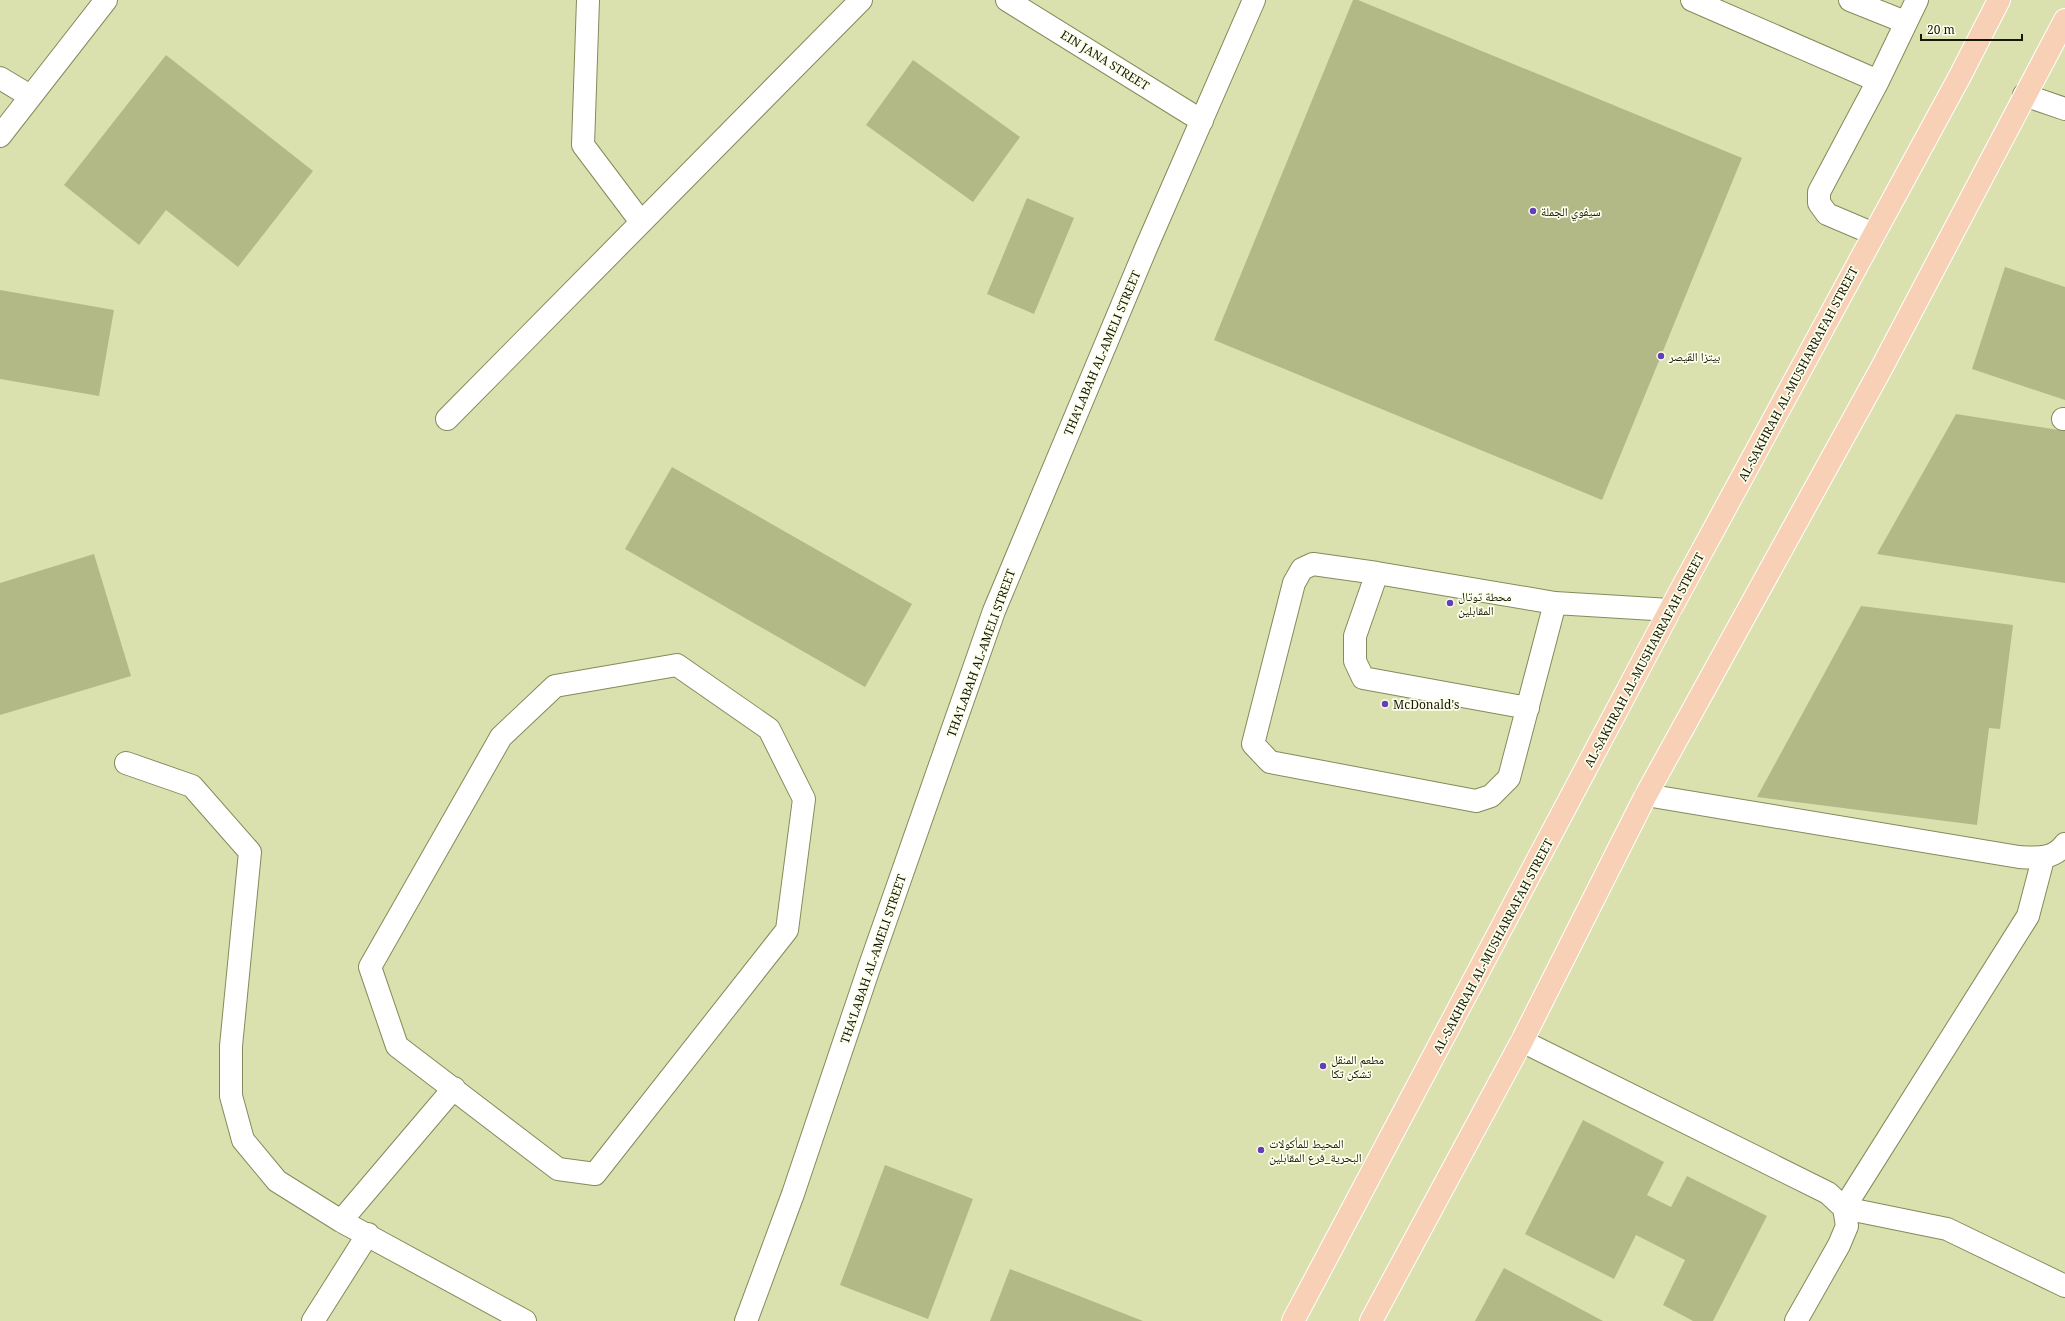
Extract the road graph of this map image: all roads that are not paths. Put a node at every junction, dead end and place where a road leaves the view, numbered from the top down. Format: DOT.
graph roads {
  1 [pos="106,0"];
  2 [pos="588,0"];
  3 [pos="861,0"];
  4 [pos="1007,0"];
  5 [pos="1254,0"];
  6 [pos="1692,0"];
  7 [pos="1850,0"];
  8 [pos="1917,0"];
  9 [pos="1999,0"];
  10 [pos="2065,20"];
  11 [pos="1905,22"];
  12 [pos="0,78"];
  13 [pos="1878,81"];
  14 [pos="2024,95"];
  15 [pos="30,96"];
  16 [pos="2065,109"];
  17 [pos="1202,121"];
  18 [pos="0,136"];
  19 [pos="641,222"];
  20 [pos="1874,234"];
  21 [pos="447,419"];
  22 [pos="1377,573"];
  23 [pos="1556,604"];
  24 [pos="1670,610"];
  25 [pos="1528,708"];
  26 [pos="126,763"];
  27 [pos="1646,795"];
  28 [pos="2065,844"];
  29 [pos="2044,859"];
  30 [pos="1522,1041"];
  31 [pos="454,1088"];
  32 [pos="1844,1208"];
  33 [pos="341,1221"];
  34 [pos="368,1234"];
  35 [pos="2065,1286"];
  36 [pos="313,1321"];
  37 [pos="525,1321"];
  38 [pos="746,1321"];
  39 [pos="1293,1321"];
  40 [pos="1371,1321"];
  41 [pos="1796,1321"];
  1 -- 15 [label="street"];
  2 -- 19 [label="street"];
  3 -- 19 [label="street"];
  4 -- 17 [label="street, EIN JANA STREET"];
  5 -- 17 [label="street, THA‘LABAH AL-AMELI STREET"];
  6 -- 13 [label="street"];
  7 -- 11 [label="street"];
  8 -- 11 [label="street"];
  9 -- 20 [label="main road, AL-SAKHRAH AL-MUSHARRAFAH STREET"];
  10 -- 14 [label="main road"];
  11 -- 13 [label="street"];
  12 -- 15 [label="street"];
  13 -- 20 [label="street"];
  14 -- 16 [label="street"];
  14 -- 27 [label="main road"];
  15 -- 18 [label="street"];
  17 -- 38 [label="street, THA‘LABAH AL-AMELI STREET"];
  19 -- 21 [label="street"];
  20 -- 24 [label="main road, AL-SAKHRAH AL-MUSHARRAFAH STREET"];
  22 -- 23 [label="street"];
  22 -- 25 [label="street"];
  22 -- 25 [label="street"];
  23 -- 24 [label="street"];
  23 -- 25 [label="street"];
  24 -- 39 [label="main road, AL-SAKHRAH AL-MUSHARRAFAH STREET"];
  26 -- 33 [label="street"];
  27 -- 29 [label="street"];
  27 -- 30 [label="main road"];
  28 -- 29 [label="street"];
  29 -- 32 [label="street"];
  30 -- 32 [label="street"];
  30 -- 40 [label="main road"];
  31 -- 31 [label="street"];
  31 -- 33 [label="street"];
  32 -- 35 [label="street"];
  32 -- 41 [label="street"];
  33 -- 34 [label="street"];
  34 -- 36 [label="street"];
  34 -- 37 [label="street"];
}
